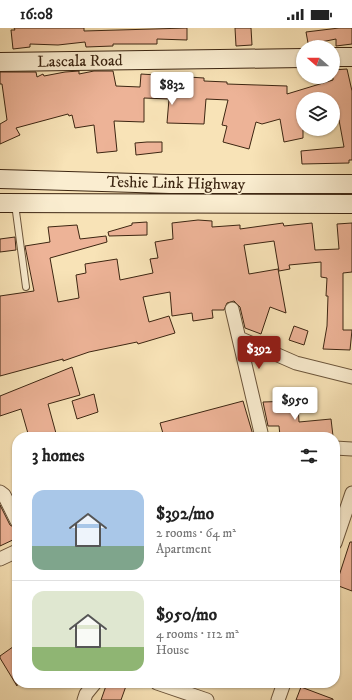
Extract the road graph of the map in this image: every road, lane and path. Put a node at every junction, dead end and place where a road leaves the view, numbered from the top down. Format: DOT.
graph roads {
  1 [pos="340,57"];
  2 [pos="352,57"];
  3 [pos="296,58"];
  4 [pos="0,62"];
  5 [pos="0,179"];
  6 [pos="352,184"];
  7 [pos="8,203"];
  8 [pos="352,204"];
  9 [pos="26,288"];
  10 [pos="232,309"];
  11 [pos="239,338"];
  12 [pos="352,377"];
  13 [pos="261,432"];
  14 [pos="340,448"];
  15 [pos="352,449"];
  16 [pos="0,492"];
  17 [pos="352,493"];
  18 [pos="12,511"];
  19 [pos="340,528"];
  20 [pos="12,553"];
  21 [pos="0,559"];
  22 [pos="91,688"];
  23 [pos="172,688"];
  24 [pos="282,688"];
  25 [pos="84,700"];
  26 [pos="207,700"];
  27 [pos="278,700"];
  1 -- 2 [label="main road"];
  3 -- 4 [label="main road, Lascala Road"];
  5 -- 6 [label="main road, Teshie Link Highway"];
  7 -- 8 [label="main road, Teshie Link Highway"];
  7 -- 9 [label="lane"];
  10 -- 11 [label="street"];
  11 -- 12 [label="street"];
  11 -- 13 [label="street"];
  14 -- 15 [label="street"];
  16 -- 18 [label="street"];
  17 -- 19 [label="street"];
  20 -- 21 [label="street"];
  22 -- 25 [label="street"];
  23 -- 26 [label="street"];
  24 -- 27 [label="street"];
}
